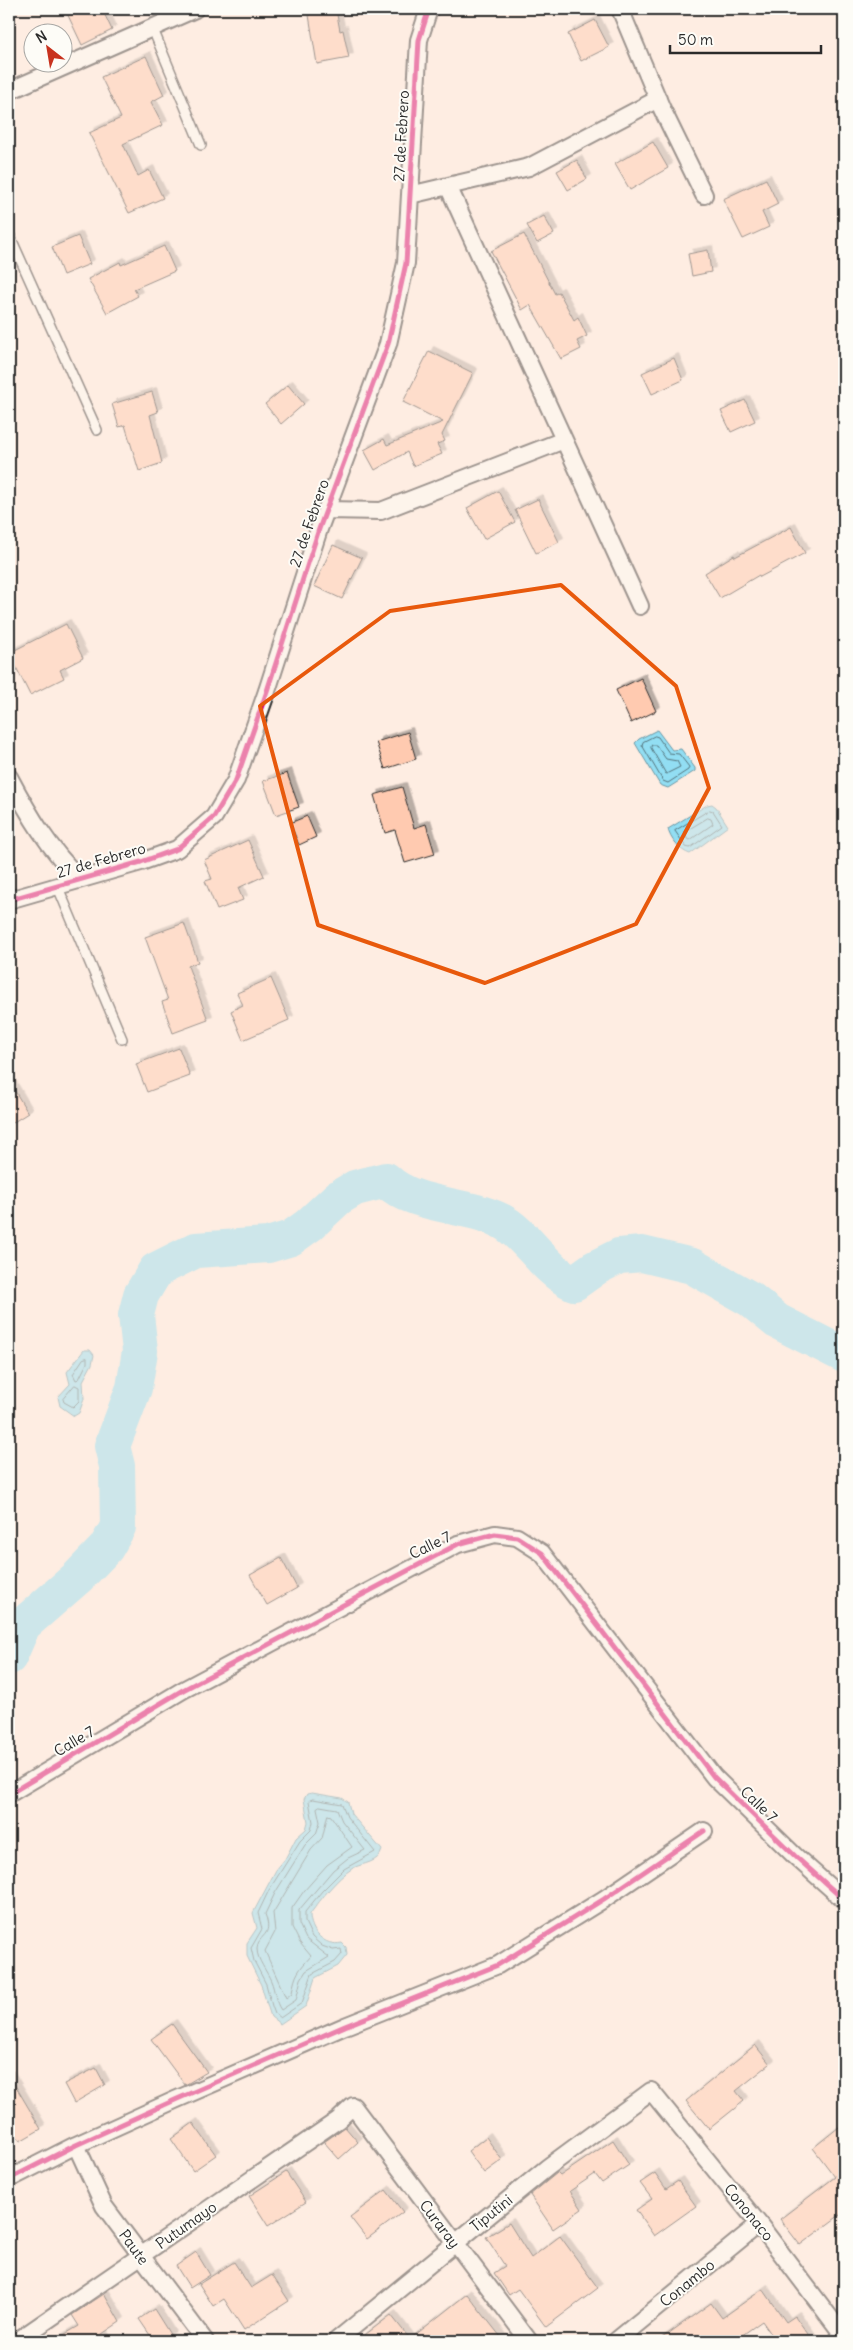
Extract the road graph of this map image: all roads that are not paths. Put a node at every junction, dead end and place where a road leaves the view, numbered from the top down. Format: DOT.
graph roads {
  1 [pos="195,9"];
  2 [pos="429,9"];
  3 [pos="620,9"];
  4 [pos="152,27"];
  5 [pos="9,91"];
  6 [pos="658,99"];
  7 [pos="201,145"];
  8 [pos="448,186"];
  9 [pos="410,195"];
  10 [pos="704,196"];
  11 [pos="9,234"];
  12 [pos="97,430"];
  13 [pos="564,440"];
  14 [pos="326,510"];
  15 [pos="640,606"];
  16 [pos="9,777"];
  17 [pos="80,879"];
  18 [pos="57,885"];
  19 [pos="9,900"];
  20 [pos="122,1039"];
  21 [pos="9,1794"];
  22 [pos="704,1831"];
  23 [pos="844,1900"];
  24 [pos="651,2091"];
  25 [pos="353,2106"];
  26 [pos="76,2145"];
  27 [pos="9,2179"];
  28 [pos="759,2224"];
  29 [pos="454,2243"];
  30 [pos="140,2256"];
  31 [pos="844,2336"];
  32 [pos="17,2341"];
  33 [pos="205,2341"];
  34 [pos="336,2341"];
  35 [pos="530,2341"];
  36 [pos="616,2341"];
  1 -- 4 [label="street"];
  2 -- 9 [label="street, 27 de Febrero"];
  3 -- 6 [label="street"];
  4 -- 5 [label="street"];
  4 -- 7 [label="lane"];
  6 -- 8 [label="street"];
  6 -- 10 [label="street"];
  8 -- 9 [label="street"];
  8 -- 13 [label="street"];
  9 -- 14 [label="street, 27 de Febrero"];
  11 -- 12 [label="lane"];
  13 -- 14 [label="street"];
  13 -- 15 [label="street"];
  14 -- 17 [label="street, 27 de Febrero"];
  16 -- 17 [label="street"];
  17 -- 18 [label="street, 27 de Febrero"];
  18 -- 19 [label="street, 27 de Febrero"];
  18 -- 20 [label="lane"];
  21 -- 23 [label="street, Calle 7"];
  22 -- 26 [label="street"];
  24 -- 28 [label="street, Cononaco"];
  24 -- 29 [label="street, Tiputini"];
  25 -- 29 [label="street, Curaray"];
  25 -- 30 [label="street, Putumayo"];
  26 -- 27 [label="street"];
  26 -- 30 [label="street, Paute"];
  28 -- 31 [label="street, Cononaco"];
  28 -- 36 [label="street, Conambo"];
  29 -- 34 [label="street, Tiputini"];
  29 -- 35 [label="street, Curaray"];
  30 -- 32 [label="street, Putumayo"];
  30 -- 33 [label="street, Paute"];
}
